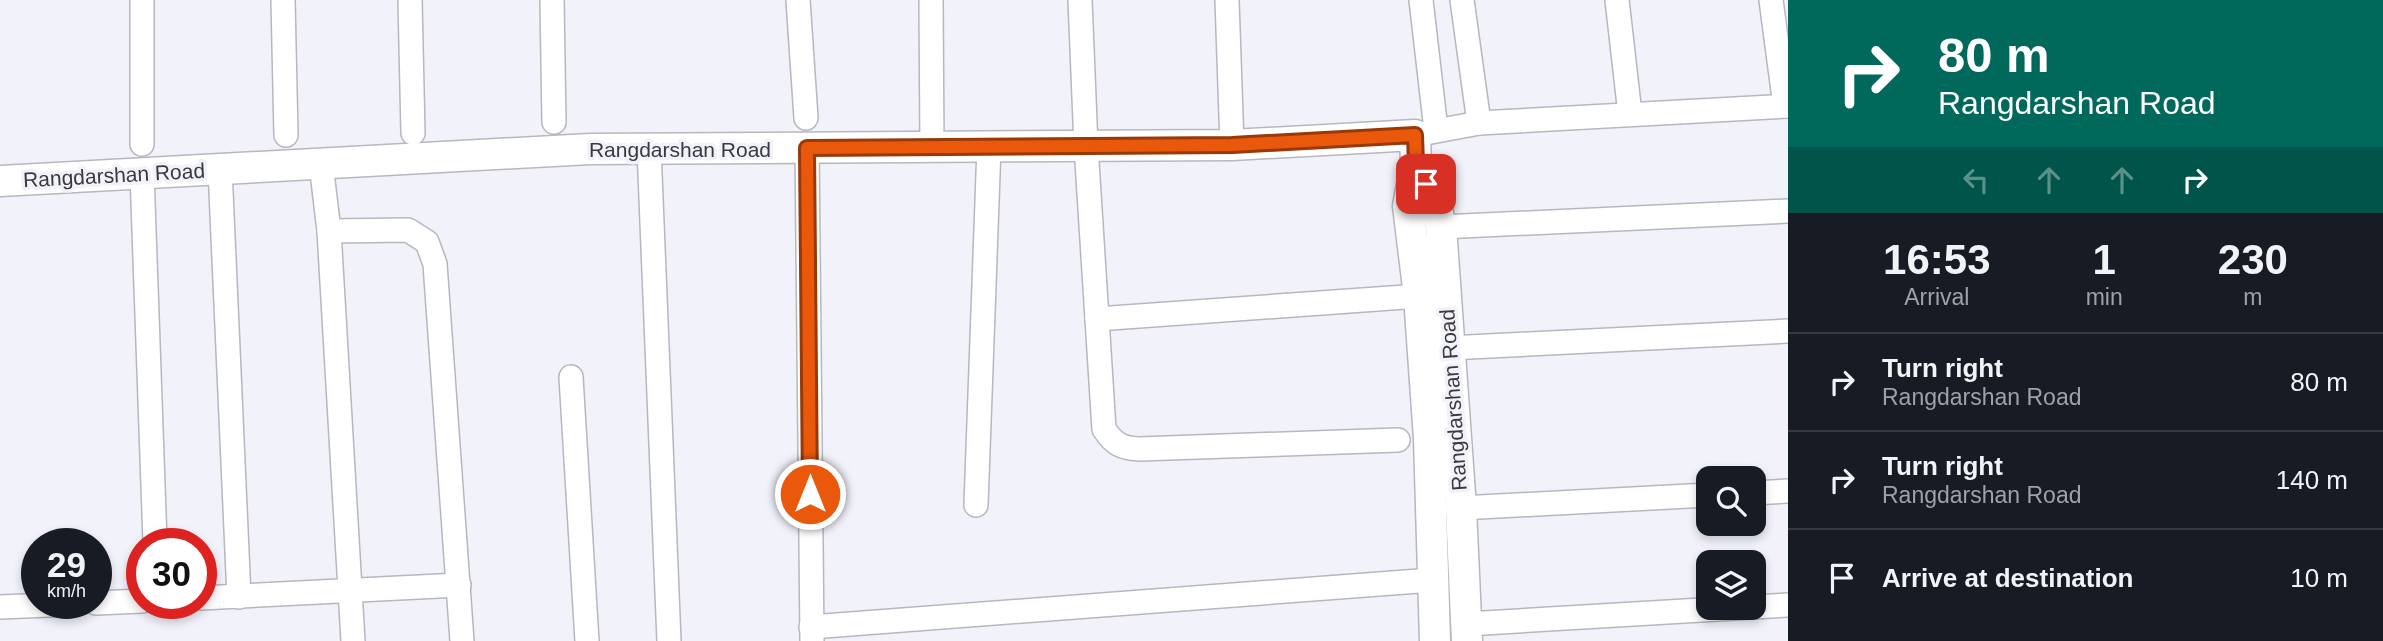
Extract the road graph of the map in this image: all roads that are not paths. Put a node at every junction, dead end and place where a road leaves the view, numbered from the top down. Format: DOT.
graph roads {
  1 [pos="142,0"];
  2 [pos="283,0"];
  3 [pos="410,0"];
  4 [pos="552,0"];
  5 [pos="798,0"];
  6 [pos="931,0"];
  7 [pos="1080,0"];
  8 [pos="1227,0"];
  9 [pos="1421,0"];
  10 [pos="1462,0"];
  11 [pos="1617,0"];
  12 [pos="1771,0"];
  13 [pos="1787,106"];
  14 [pos="1630,114"];
  15 [pos="806,117"];
  16 [pos="554,122"];
  17 [pos="1479,123"];
  18 [pos="1426,132"];
  19 [pos="413,133"];
  20 [pos="286,135"];
  21 [pos="1232,145"];
  22 [pos="1086,146"];
  23 [pos="989,147"];
  24 [pos="807,148"];
  25 [pos="932,148"];
  26 [pos="649,149"];
  27 [pos="142,159"];
  28 [pos="321,164"];
  29 [pos="1416,164"];
  30 [pos="220,169"];
  31 [pos="0,181"];
  32 [pos="1788,211"];
  33 [pos="1441,227"];
  34 [pos="329,231"];
  35 [pos="1419,296"];
  36 [pos="1097,319"];
  37 [pos="1788,331"];
  38 [pos="1449,348"];
  39 [pos="571,377"];
  40 [pos="1398,440"];
  41 [pos="1788,491"];
  42 [pos="1766,492"];
  43 [pos="1696,496"];
  44 [pos="976,505"];
  45 [pos="1461,508"];
  46 [pos="155,528"];
  47 [pos="1432,580"];
  48 [pos="459,585"];
  49 [pos="348,591"];
  50 [pos="239,597"];
  51 [pos="217,598"];
  52 [pos="1788,605"];
  53 [pos="21,606"];
  54 [pos="1766,606"];
  55 [pos="0,607"];
  56 [pos="1696,612"];
  57 [pos="1467,632"];
  58 [pos="812,634"];
  59 [pos="353,641"];
  60 [pos="462,641"];
  61 [pos="587,641"];
  62 [pos="669,641"];
  63 [pos="1436,641"];
  1 -- 27 [label="street"];
  2 -- 20 [label="street"];
  3 -- 19 [label="street"];
  4 -- 16 [label="street"];
  5 -- 15 [label="street"];
  6 -- 25 [label="street"];
  7 -- 22 [label="street"];
  8 -- 21 [label="street"];
  9 -- 18 [label="street"];
  10 -- 17 [label="street"];
  11 -- 14 [label="street"];
  12 -- 13 [label="street"];
  13 -- 14 [label="street"];
  14 -- 17 [label="street"];
  17 -- 18 [label="street"];
  18 -- 21 [label="street, Rangdarshan Road"];
  18 -- 29 [label="street, Rangdarshan Road"];
  21 -- 22 [label="street, Rangdarshan Road"];
  22 -- 23 [label="street, Rangdarshan Road"];
  22 -- 36 [label="street"];
  23 -- 25 [label="street, Rangdarshan Road"];
  23 -- 44 [label="street"];
  24 -- 25 [label="street, Rangdarshan Road"];
  24 -- 26 [label="street, Rangdarshan Road"];
  24 -- 58 [label="street"];
  26 -- 28 [label="street, Rangdarshan Road"];
  26 -- 62 [label="street"];
  27 -- 30 [label="street, Rangdarshan Road"];
  27 -- 31 [label="street, Rangdarshan Road"];
  27 -- 46 [label="street"];
  28 -- 30 [label="street, Rangdarshan Road"];
  28 -- 34 [label="street"];
  29 -- 33 [label="street, Rangdarshan Road"];
  29 -- 35 [label="street, Rangdarshan Road"];
  30 -- 50 [label="street"];
  32 -- 33 [label="street"];
  33 -- 38 [label="street, Rangdarshan Road"];
  34 -- 48 [label="street"];
  34 -- 49 [label="street"];
  35 -- 36 [label="street"];
  35 -- 47 [label="street, Rangdarshan Road"];
  36 -- 40 [label="street"];
  37 -- 38 [label="street"];
  38 -- 45 [label="street, Rangdarshan Road"];
  39 -- 61 [label="street"];
  41 -- 42 [label="street"];
  43 -- 45 [label="street"];
  45 -- 57 [label="street, Rangdarshan Road"];
  47 -- 58 [label="street"];
  47 -- 63 [label="street, Rangdarshan Road"];
  48 -- 49 [label="street"];
  48 -- 60 [label="street"];
  49 -- 50 [label="street"];
  49 -- 59 [label="street"];
  50 -- 51 [label="street"];
  52 -- 54 [label="street"];
  53 -- 55 [label="street"];
  56 -- 57 [label="street"];
}
